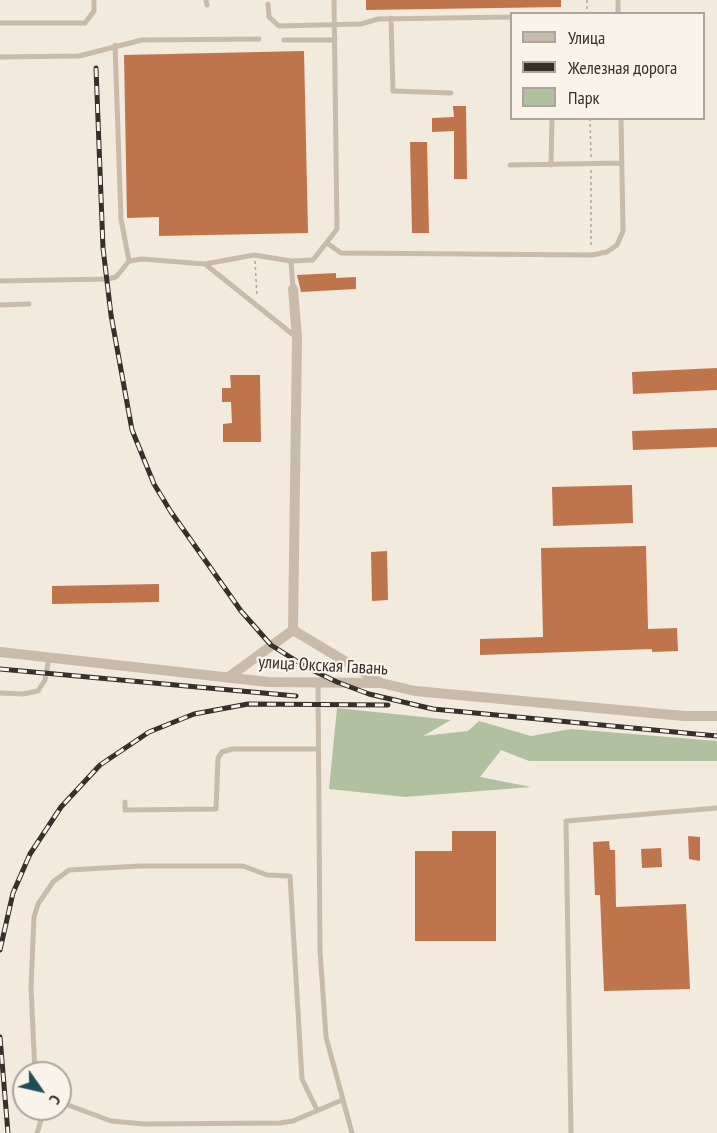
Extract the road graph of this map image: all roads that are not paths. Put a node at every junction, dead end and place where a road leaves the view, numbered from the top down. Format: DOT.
graph roads {
  1 [pos="94,0"];
  2 [pos="334,0"];
  3 [pos="268,4"];
  4 [pos="510,17"];
  5 [pos="391,18"];
  6 [pos="0,23"];
  7 [pos="335,25"];
  8 [pos="259,39"];
  9 [pos="284,40"];
  10 [pos="335,40"];
  11 [pos="115,45"];
  12 [pos="0,57"];
  13 [pos="451,93"];
  14 [pos="552,120"];
  15 [pos="621,120"];
  16 [pos="622,163"];
  17 [pos="510,165"];
  18 [pos="551,165"];
  19 [pos="327,243"];
  20 [pos="129,261"];
  21 [pos="291,261"];
  22 [pos="205,264"];
  23 [pos="0,281"];
  24 [pos="293,289"];
  25 [pos="29,304"];
  26 [pos="0,305"];
  27 [pos="297,338"];
  28 [pos="293,630"];
  29 [pos="0,652"];
  30 [pos="49,658"];
  31 [pos="230,676"];
  32 [pos="381,683"];
  33 [pos="318,684"];
  34 [pos="0,693"];
  35 [pos="717,716"];
  36 [pos="317,748"];
  37 [pos="125,801"];
  38 [pos="717,808"];
  39 [pos="34,1061"];
  40 [pos="342,1100"];
  41 [pos="72,1106"];
  42 [pos="317,1110"];
  43 [pos="352,1133"];
  44 [pos="571,1133"];
  1 -- 6 [label="lane"];
  2 -- 7 [label="lane"];
  3 -- 7 [label="lane"];
  4 -- 5 [label="lane"];
  5 -- 7 [label="lane"];
  5 -- 13 [label="lane"];
  7 -- 10 [label="lane"];
  8 -- 11 [label="lane"];
  9 -- 10 [label="lane"];
  10 -- 19 [label="lane"];
  11 -- 12 [label="lane"];
  11 -- 20 [label="lane"];
  14 -- 18 [label="lane"];
  15 -- 16 [label="lane"];
  16 -- 18 [label="lane"];
  16 -- 19 [label="lane"];
  17 -- 18 [label="lane"];
  19 -- 21 [label="lane"];
  20 -- 22 [label="lane"];
  20 -- 23 [label="lane"];
  21 -- 22 [label="lane"];
  21 -- 24 [label="lane"];
  22 -- 27 [label="lane"];
  24 -- 27 [label="street"];
  25 -- 26 [label="lane"];
  27 -- 28 [label="street"];
  28 -- 31 [label="street"];
  28 -- 32 [label="street"];
  29 -- 30 [label="street, улица Окская Гавань"];
  30 -- 31 [label="street, улица Окская Гавань"];
  30 -- 34 [label="lane"];
  31 -- 33 [label="street, улица Окская Гавань"];
  32 -- 33 [label="street, улица Окская Гавань"];
  32 -- 35 [label="street, улица Окская Гавань"];
  33 -- 36 [label="lane"];
  36 -- 37 [label="lane"];
  36 -- 40 [label="lane"];
  38 -- 44 [label="lane"];
  39 -- 42 [label="lane"];
  40 -- 42 [label="lane"];
  40 -- 43 [label="lane"];
  41 -- 42 [label="lane"];
}
